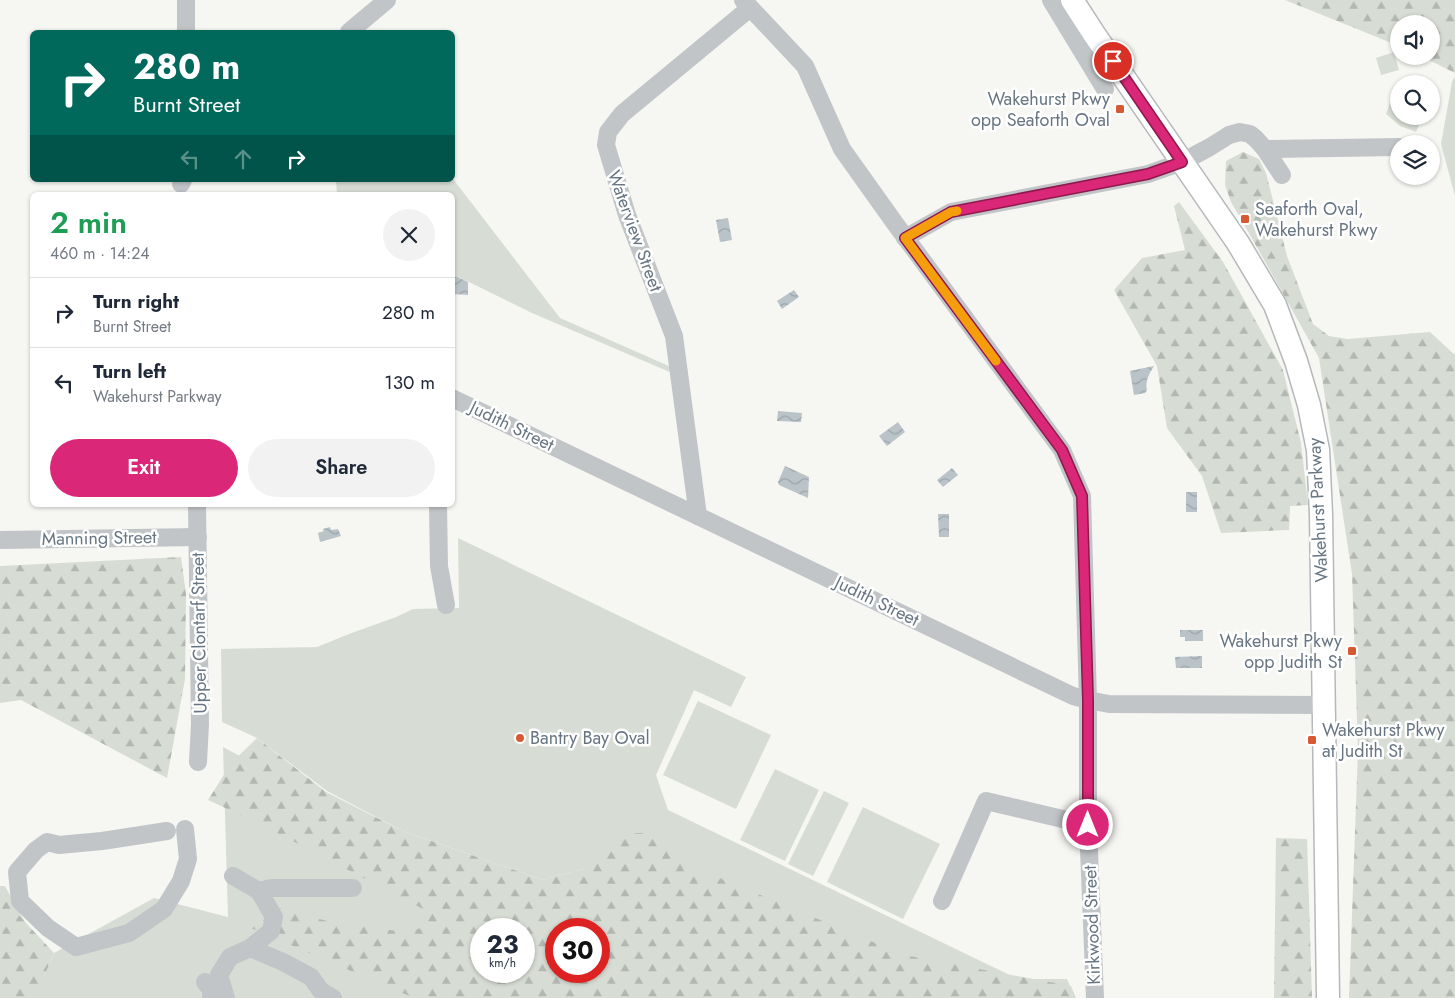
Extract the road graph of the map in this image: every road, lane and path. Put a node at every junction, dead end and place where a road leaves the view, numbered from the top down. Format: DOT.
graph roads {
  1 [pos="186,0"];
  2 [pos="387,0"];
  3 [pos="1051,0"];
  4 [pos="1072,0"];
  5 [pos="747,4"];
  6 [pos="186,30"];
  7 [pos="351,30"];
  8 [pos="1105,89"];
  9 [pos="1390,148"];
  10 [pos="1265,149"];
  11 [pos="1182,162"];
  12 [pos="1282,175"];
  13 [pos="905,238"];
  14 [pos="455,399"];
  15 [pos="197,507"];
  16 [pos="438,507"];
  17 [pos="698,516"];
  18 [pos="198,537"];
  19 [pos="0,540"];
  20 [pos="446,605"];
  21 [pos="1088,700"];
  22 [pos="1325,705"];
  23 [pos="198,762"];
  24 [pos="1088,825"];
  25 [pos="185,829"];
  26 [pos="167,831"];
  27 [pos="233,876"];
  28 [pos="353,888"];
  29 [pos="258,891"];
  30 [pos="942,901"];
  31 [pos="250,948"];
  32 [pos="226,998"];
  33 [pos="333,998"];
  34 [pos="1095,998"];
  35 [pos="1328,998"];
  1 -- 6 [label="street"];
  2 -- 7 [label="street"];
  3 -- 8 [label="street"];
  4 -- 11 [label="main road, Wakehurst Parkway"];
  5 -- 13 [label="street, Kirkwood Street"];
  5 -- 17 [label="street, Waterview Street"];
  9 -- 10 [label="street"];
  10 -- 11 [label="street"];
  10 -- 12 [label="street"];
  11 -- 13 [label="street"];
  11 -- 22 [label="main road, Wakehurst Parkway"];
  13 -- 21 [label="street, Kirkwood Street"];
  14 -- 17 [label="street, Judith Street"];
  15 -- 18 [label="street, Upper Clontarf Street"];
  16 -- 20 [label="street"];
  17 -- 21 [label="street, Judith Street"];
  18 -- 19 [label="street, Manning Street"];
  18 -- 23 [label="street, Upper Clontarf Street"];
  21 -- 22 [label="street, Judith Street"];
  21 -- 24 [label="street, Kirkwood Street"];
  22 -- 35 [label="main road, Wakehurst Parkway"];
  24 -- 30 [label="street"];
  24 -- 34 [label="street, Kirkwood Street"];
  25 -- 26 [label="street"];
  27 -- 29 [label="street"];
  28 -- 29 [label="street"];
  29 -- 31 [label="street"];
  31 -- 32 [label="street"];
  31 -- 33 [label="street"];
}
